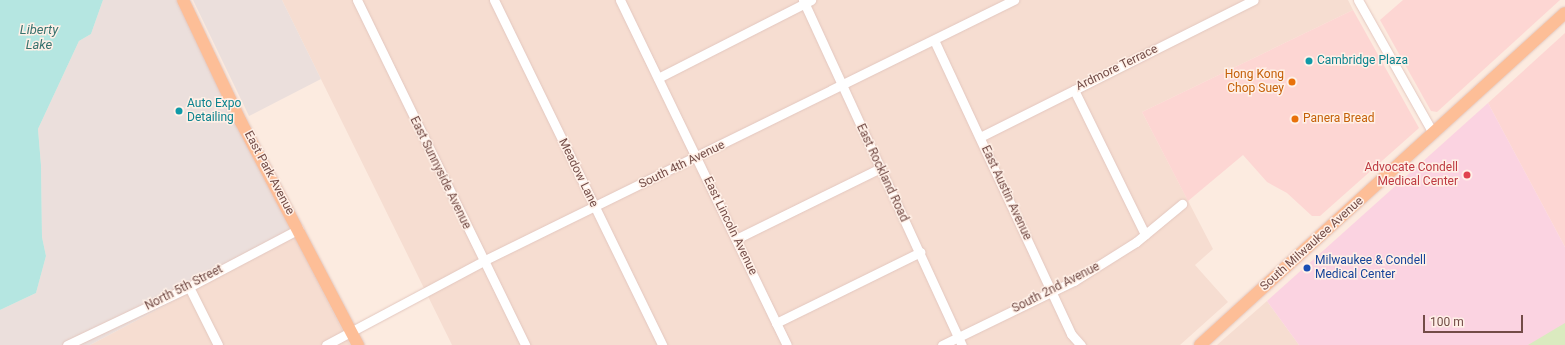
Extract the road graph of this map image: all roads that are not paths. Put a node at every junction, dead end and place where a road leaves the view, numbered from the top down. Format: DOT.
graph roads {
  1 [pos="183,0"];
  2 [pos="357,0"];
  3 [pos="494,0"];
  4 [pos="620,0"];
  5 [pos="1014,0"];
  6 [pos="1254,0"];
  7 [pos="1358,0"];
  8 [pos="806,1"];
  9 [pos="1565,13"];
  10 [pos="934,40"];
  11 [pos="658,78"];
  12 [pos="840,86"];
  13 [pos="1074,90"];
  14 [pos="1433,133"];
  15 [pos="980,137"];
  16 [pos="696,157"];
  17 [pos="880,168"];
  18 [pos="1182,204"];
  19 [pos="595,208"];
  20 [pos="299,229"];
  21 [pos="1145,234"];
  22 [pos="736,239"];
  23 [pos="920,252"];
  24 [pos="483,261"];
  25 [pos="189,287"];
  26 [pos="1051,291"];
  27 [pos="776,323"];
  28 [pos="351,331"];
  29 [pos="960,341"];
  30 [pos="67,345"];
  31 [pos="218,345"];
  32 [pos="326,345"];
  33 [pos="358,345"];
  34 [pos="525,345"];
  35 [pos="662,345"];
  36 [pos="787,345"];
  37 [pos="942,345"];
  38 [pos="1081,345"];
  39 [pos="1200,345"];
  1 -- 20 [label="main road, East Park Avenue"];
  2 -- 24 [label="street, East Sunnyside Avenue"];
  3 -- 19 [label="street, Meadow Lane"];
  4 -- 11 [label="street, East Lincoln Avenue"];
  5 -- 10 [label="street, South 4th Avenue"];
  6 -- 13 [label="street, Ardmore Terrace"];
  7 -- 14 [label="street"];
  8 -- 11 [label="street"];
  8 -- 12 [label="street, East Rockland Road"];
  9 -- 14 [label="main road, South Milwaukee Avenue"];
  10 -- 12 [label="street, South 4th Avenue"];
  10 -- 15 [label="street, East Austin Avenue"];
  11 -- 16 [label="street, East Lincoln Avenue"];
  12 -- 16 [label="street, South 4th Avenue"];
  12 -- 17 [label="street, East Rockland Road"];
  13 -- 15 [label="street, Ardmore Terrace"];
  13 -- 21 [label="street"];
  14 -- 39 [label="main road, South Milwaukee Avenue"];
  15 -- 26 [label="street, East Austin Avenue"];
  16 -- 19 [label="street, South 4th Avenue"];
  16 -- 22 [label="street, East Lincoln Avenue"];
  17 -- 22 [label="street"];
  17 -- 23 [label="street, East Rockland Road"];
  18 -- 21 [label="street, South 2nd Avenue"];
  19 -- 24 [label="street, South 4th Avenue"];
  19 -- 35 [label="street, Meadow Lane"];
  20 -- 25 [label="street, North 5th Street"];
  20 -- 28 [label="main road, East Park Avenue"];
  21 -- 26 [label="street, South 2nd Avenue"];
  22 -- 27 [label="street, East Lincoln Avenue"];
  23 -- 27 [label="street"];
  23 -- 29 [label="street, East Rockland Road"];
  24 -- 28 [label="street, South 4th Avenue"];
  24 -- 34 [label="street, East Sunnyside Avenue"];
  25 -- 30 [label="street, North 5th Street"];
  25 -- 31 [label="street"];
  26 -- 29 [label="street, South 2nd Avenue"];
  26 -- 38 [label="street, East Austin Avenue"];
  27 -- 36 [label="street, East Lincoln Avenue"];
  28 -- 32 [label="street, South 4th Avenue"];
  28 -- 33 [label="main road, East Park Avenue"];
  29 -- 37 [label="street, South 2nd Avenue"];
}
